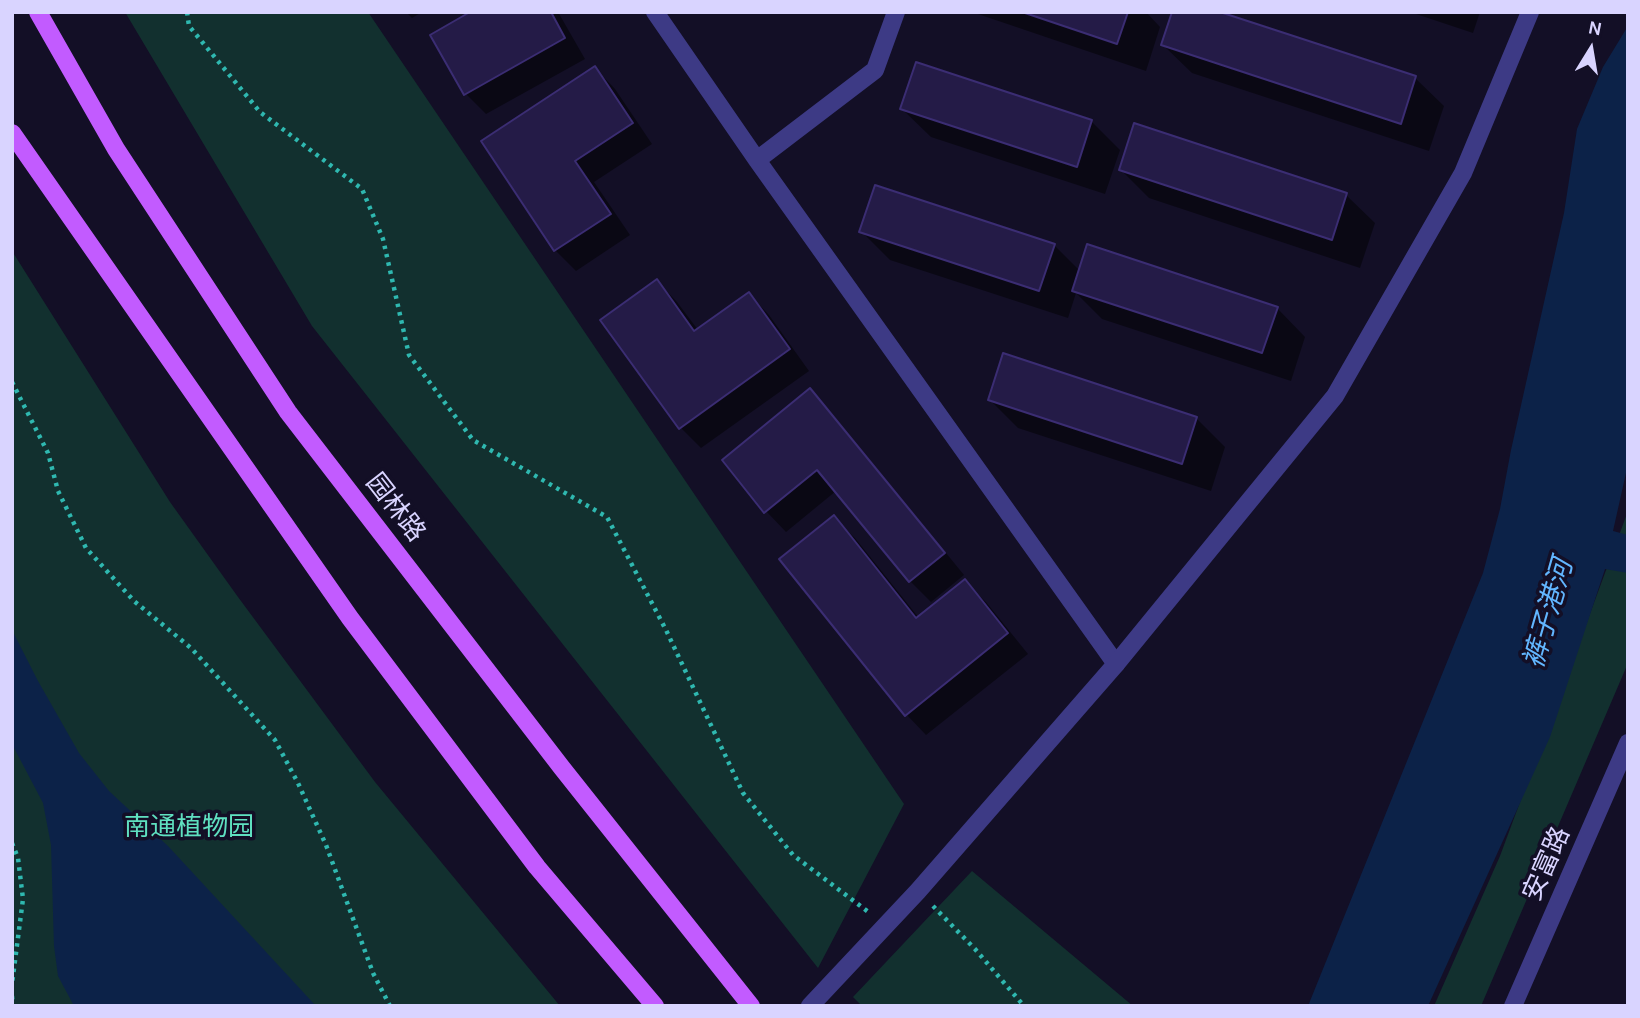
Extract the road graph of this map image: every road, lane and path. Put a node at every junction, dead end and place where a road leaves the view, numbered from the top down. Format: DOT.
graph roads {
  1 [pos="38,12"];
  2 [pos="187,12"];
  3 [pos="655,12"];
  4 [pos="896,12"];
  5 [pos="1530,12"];
  6 [pos="12,133"];
  7 [pos="757,160"];
  8 [pos="12,382"];
  9 [pos="1116,664"];
  10 [pos="1628,743"];
  11 [pos="12,843"];
  12 [pos="15,859"];
  13 [pos="918,891"];
  14 [pos="886,925"];
  15 [pos="12,984"];
  16 [pos="12,996"];
  17 [pos="13,1006"];
  18 [pos="390,1006"];
  19 [pos="656,1006"];
  20 [pos="751,1006"];
  21 [pos="810,1006"];
  22 [pos="1024,1006"];
  23 [pos="1513,1006"];
  1 -- 20 [label="main road, 园林路"];
  2 -- 14 [label="path"];
  3 -- 7 [label="street"];
  4 -- 7 [label="street"];
  5 -- 9 [label="street"];
  6 -- 19 [label="main road"];
  7 -- 9 [label="street"];
  8 -- 18 [label="path"];
  9 -- 13 [label="street"];
  10 -- 23 [label="street, 安富路"];
  11 -- 12 [label="path"];
  12 -- 15 [label="path"];
  13 -- 14 [label="street"];
  13 -- 22 [label="path"];
  14 -- 21 [label="street"];
  16 -- 17 [label="path"];
}
